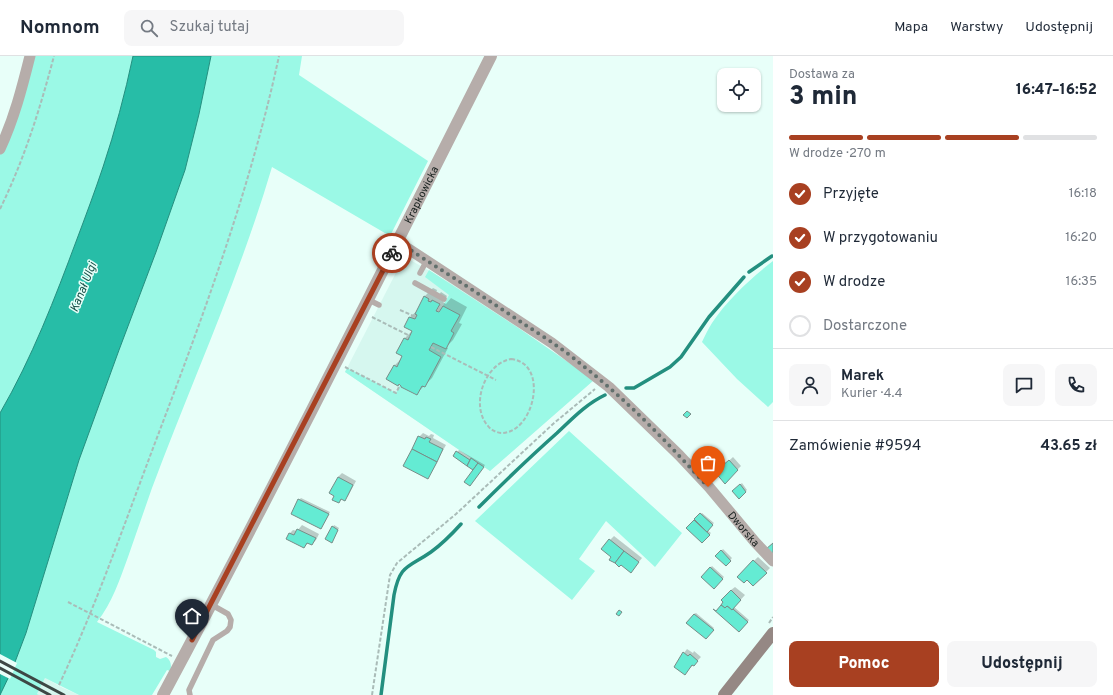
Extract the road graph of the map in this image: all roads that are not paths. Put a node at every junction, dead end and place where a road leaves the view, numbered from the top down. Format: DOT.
graph roads {
  1 [pos="30,56"];
  2 [pos="491,56"];
  3 [pos="0,149"];
  4 [pos="398,242"];
  5 [pos="427,260"];
  6 [pos="420,273"];
  7 [pos="415,283"];
  8 [pos="444,299"];
  9 [pos="773,562"];
  10 [pos="212,605"];
  11 [pos="773,633"];
  12 [pos="163,695"];
  13 [pos="190,695"];
  14 [pos="724,695"];
  1 -- 3 [label="street"];
  2 -- 4 [label="street, Krapkowicka"];
  4 -- 5 [label="street, Dworska"];
  4 -- 10 [label="street, Krapkowicka"];
  5 -- 6 [label="lane"];
  5 -- 9 [label="street, Dworska"];
  7 -- 8 [label="lane"];
  10 -- 12 [label="street, Krapkowicka"];
  10 -- 13 [label="lane"];
  11 -- 14 [label="main road"];
}
